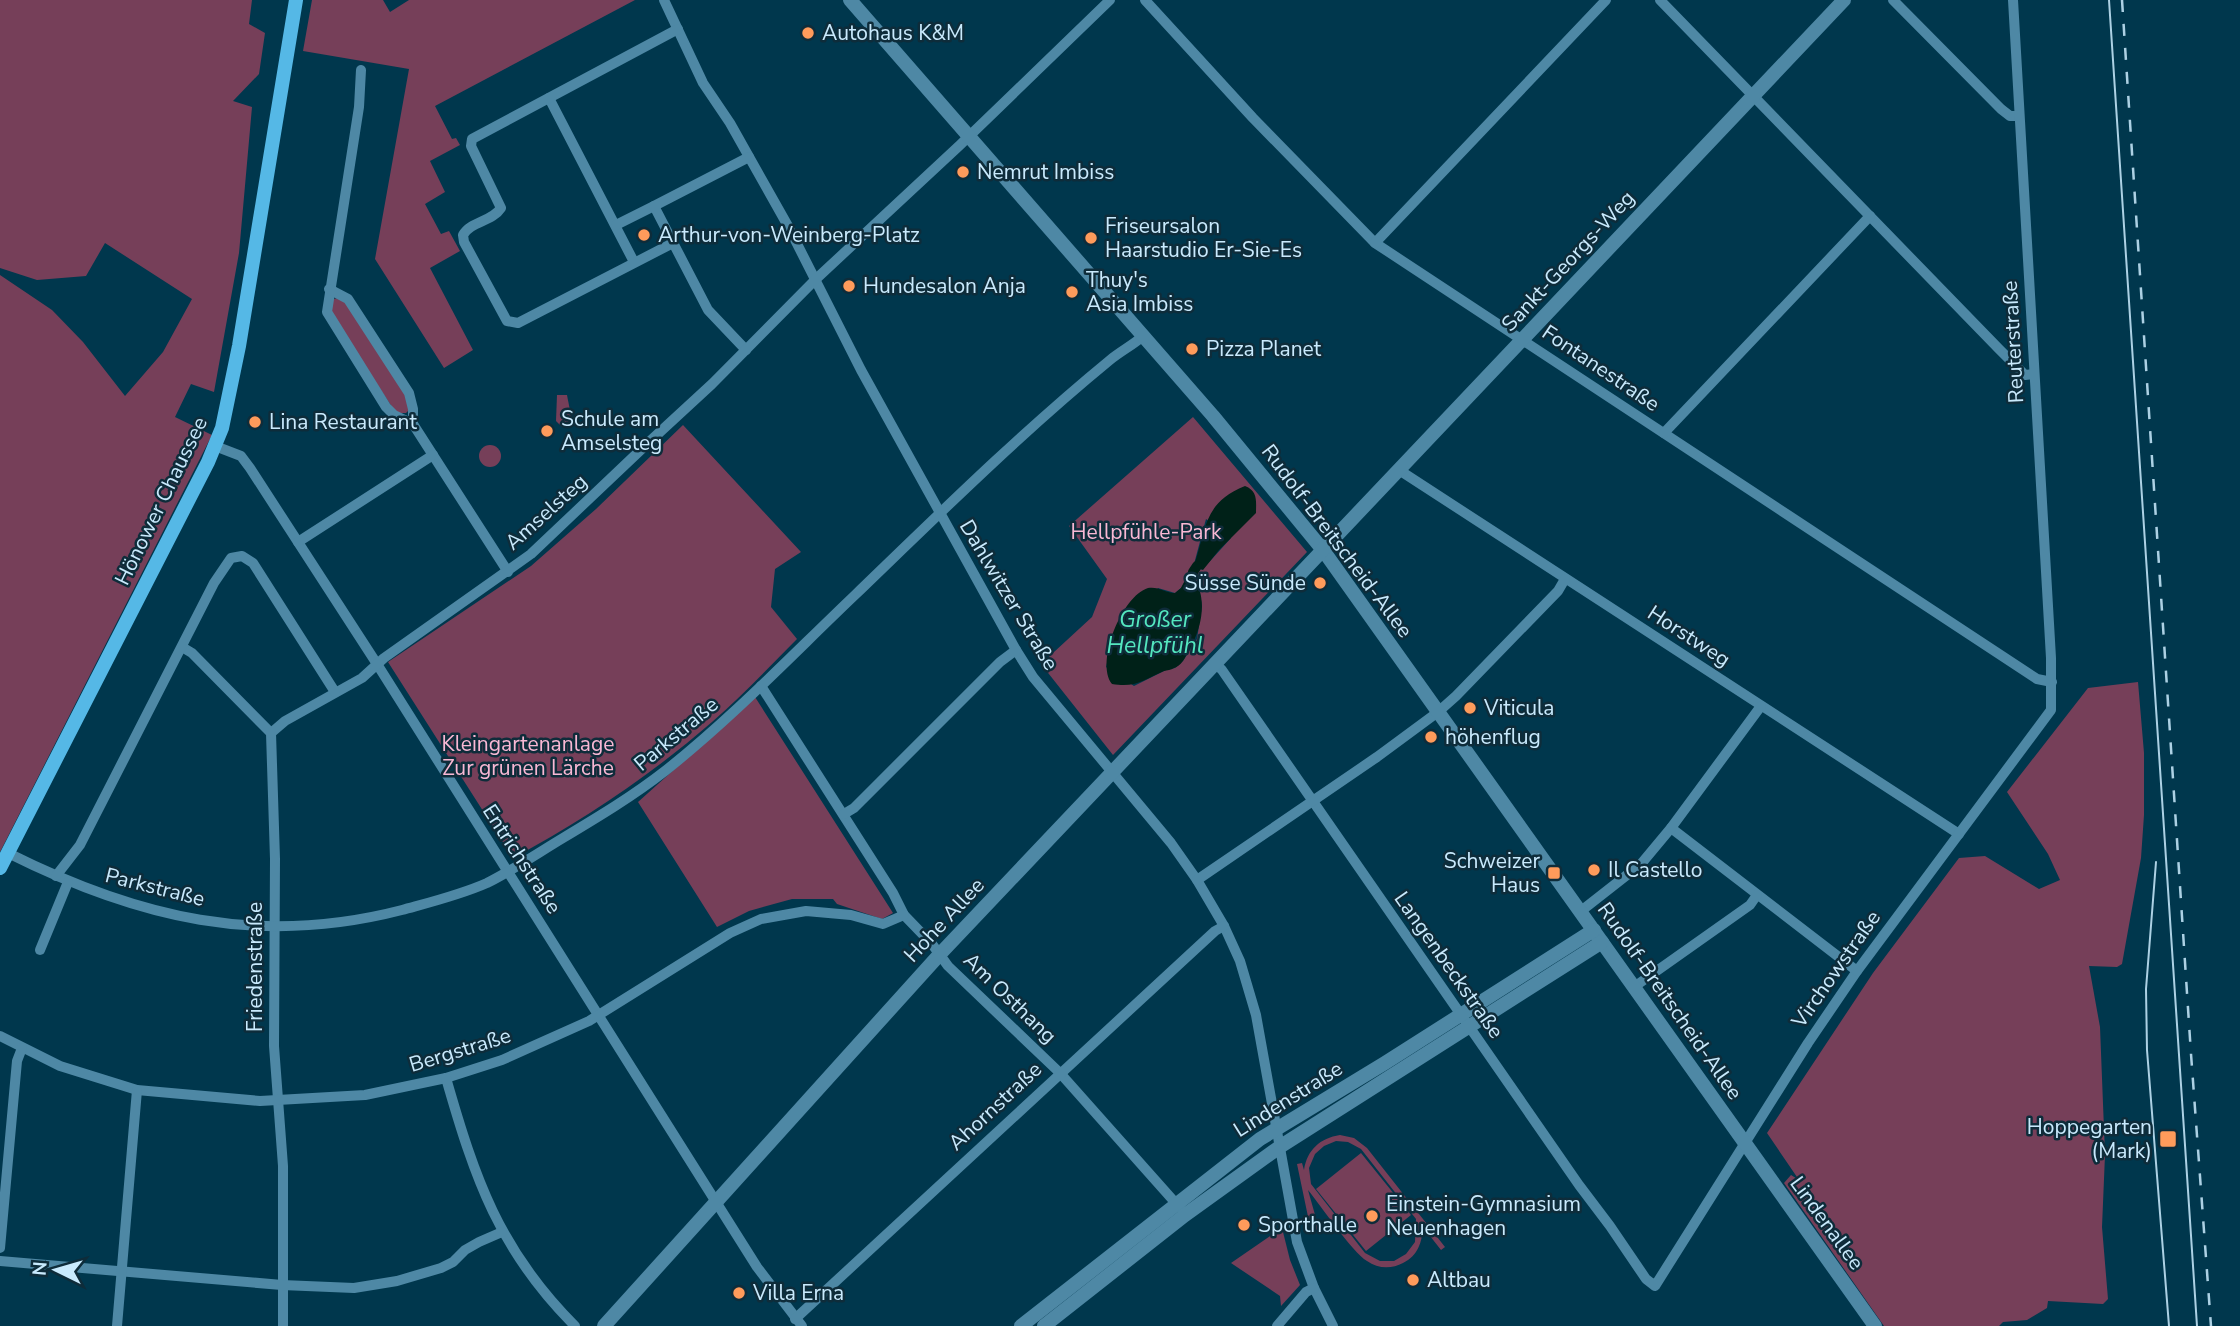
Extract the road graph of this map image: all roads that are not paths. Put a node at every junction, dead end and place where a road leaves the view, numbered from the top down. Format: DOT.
graph roads {
  1 [pos="296,0"];
  2 [pos="664,0"];
  3 [pos="850,0"];
  4 [pos="1110,0"];
  5 [pos="1145,0"];
  6 [pos="1606,0"];
  7 [pos="1660,0"];
  8 [pos="1844,0"];
  9 [pos="1893,0"];
  10 [pos="2013,0"];
  11 [pos="678,29"];
  12 [pos="361,70"];
  13 [pos="1754,96"];
  14 [pos="549,98"];
  15 [pos="2019,116"];
  16 [pos="969,137"];
  17 [pos="749,157"];
  18 [pos="654,206"];
  19 [pos="1870,216"];
  20 [pos="616,225"];
  21 [pos="673,243"];
  22 [pos="1375,243"];
  23 [pos="634,262"];
  24 [pos="816,279"];
  25 [pos="329,289"];
  26 [pos="1143,336"];
  27 [pos="1522,339"];
  28 [pos="746,349"];
  29 [pos="2034,374"];
  30 [pos="412,424"];
  31 [pos="1664,433"];
  32 [pos="215,446"];
  33 [pos="433,455"];
  34 [pos="1399,470"];
  35 [pos="939,514"];
  36 [pos="298,542"];
  37 [pos="1323,550"];
  38 [pos="508,572"];
  39 [pos="1565,579"];
  40 [pos="182,647"];
  41 [pos="1016,650"];
  42 [pos="1215,663"];
  43 [pos="377,664"];
  44 [pos="2052,682"];
  45 [pos="761,686"];
  46 [pos="335,692"];
  47 [pos="1761,706"];
  48 [pos="1438,712"];
  49 [pos="271,733"];
  50 [pos="1112,773"];
  51 [pos="1313,800"];
  52 [pos="844,814"];
  53 [pos="1671,828"];
  54 [pos="1959,834"];
  55 [pos="8,853"];
  56 [pos="0,868"];
  57 [pos="507,872"];
  58 [pos="56,876"];
  59 [pos="1197,880"];
  60 [pos="68,882"];
  61 [pos="1757,895"];
  62 [pos="1581,911"];
  63 [pos="904,915"];
  64 [pos="274,926"];
  65 [pos="1224,926"];
  66 [pos="1598,936"];
  67 [pos="40,950"];
  68 [pos="940,954"];
  69 [pos="1857,971"];
  70 [pos="1634,987"];
  71 [pos="599,1016"];
  72 [pos="1466,1021"];
  73 [pos="0,1036"];
  74 [pos="22,1048"];
  75 [pos="1060,1073"];
  76 [pos="446,1078"];
  77 [pos="137,1090"];
  78 [pos="279,1101"];
  79 [pos="1278,1129"];
  80 [pos="1745,1144"];
  81 [pos="1281,1146"];
  82 [pos="717,1200"];
  83 [pos="1181,1210"];
  84 [pos="502,1232"];
  85 [pos="0,1248"];
  86 [pos="0,1261"];
  87 [pos="122,1270"];
  88 [pos="282,1285"];
  89 [pos="1655,1286"];
  90 [pos="1314,1288"];
  91 [pos="799,1322"];
  92 [pos="117,1326"];
  93 [pos="283,1326"];
  94 [pos="575,1326"];
  95 [pos="604,1326"];
  96 [pos="1021,1326"];
  97 [pos="1044,1326"];
  98 [pos="1277,1326"];
  99 [pos="1333,1326"];
  100 [pos="1875,1326"];
  1 -- 32 [label="main road, Hönower Chaussee"];
  2 -- 11 [label="street, Dahlwitzer Straße"];
  3 -- 16 [label="street, Rudolf-Breitscheid-Allee"];
  4 -- 16 [label="street, Amselsteg"];
  5 -- 22 [label="street, Fontanestraße"];
  6 -- 22 [label="street"];
  7 -- 13 [label="street"];
  8 -- 13 [label="street, Sankt-Georgs-Weg"];
  9 -- 15 [label="street"];
  10 -- 15 [label="street, Reuterstraße"];
  11 -- 14 [label="street"];
  11 -- 17 [label="street, Dahlwitzer Straße"];
  12 -- 25 [label="street"];
  13 -- 19 [label="street"];
  13 -- 27 [label="street, Sankt-Georgs-Weg"];
  14 -- 20 [label="street"];
  14 -- 23 [label="street"];
  15 -- 29 [label="street, Reuterstraße"];
  16 -- 24 [label="street, Amselsteg"];
  16 -- 26 [label="street, Rudolf-Breitscheid-Allee"];
  17 -- 18 [label="street"];
  17 -- 24 [label="street, Dahlwitzer Straße"];
  18 -- 20 [label="street"];
  18 -- 21 [label="street"];
  19 -- 29 [label="street"];
  19 -- 31 [label="street"];
  20 -- 23 [label="street"];
  21 -- 23 [label="street"];
  21 -- 28 [label="street"];
  22 -- 27 [label="street, Fontanestraße"];
  24 -- 28 [label="street, Amselsteg"];
  24 -- 35 [label="street, Dahlwitzer Straße"];
  25 -- 30 [label="street"];
  25 -- 30 [label="street"];
  26 -- 35 [label="street, Parkstraße"];
  26 -- 37 [label="street, Rudolf-Breitscheid-Allee"];
  27 -- 31 [label="street, Fontanestraße"];
  27 -- 34 [label="street, Sankt-Georgs-Weg"];
  28 -- 38 [label="street, Amselsteg"];
  29 -- 44 [label="street, Reuterstraße"];
  30 -- 33 [label="street"];
  31 -- 44 [label="street, Fontanestraße"];
  32 -- 36 [label="street, Entrichstraße"];
  32 -- 55 [label="main road, Hönower Chaussee"];
  33 -- 36 [label="street"];
  33 -- 38 [label="street"];
  34 -- 37 [label="street, Sankt-Georgs-Weg"];
  34 -- 39 [label="street, Horstweg"];
  35 -- 41 [label="street, Dahlwitzer Straße"];
  35 -- 45 [label="street, Parkstraße"];
  36 -- 43 [label="street, Entrichstraße"];
  37 -- 42 [label="street, Hohe Allee"];
  37 -- 48 [label="street, Rudolf-Breitscheid-Allee"];
  38 -- 43 [label="street, Amselsteg"];
  39 -- 47 [label="street, Horstweg"];
  39 -- 48 [label="street"];
  40 -- 46 [label="street"];
  40 -- 49 [label="street"];
  40 -- 58 [label="street"];
  41 -- 50 [label="street, Dahlwitzer Straße"];
  41 -- 52 [label="street"];
  42 -- 50 [label="street, Hohe Allee"];
  42 -- 51 [label="street, Langenbeckstraße"];
  43 -- 46 [label="street, Amselsteg"];
  43 -- 57 [label="street, Entrichstraße"];
  44 -- 54 [label="street, Virchowstraße"];
  45 -- 52 [label="street, Am Osthang"];
  45 -- 57 [label="street, Parkstraße"];
  46 -- 49 [label="street, Amselsteg"];
  47 -- 53 [label="street"];
  47 -- 54 [label="street, Horstweg"];
  48 -- 51 [label="street"];
  48 -- 62 [label="street, Rudolf-Breitscheid-Allee"];
  49 -- 64 [label="street, Friedenstraße"];
  50 -- 59 [label="street, Dahlwitzer Straße"];
  50 -- 68 [label="street, Hohe Allee"];
  51 -- 59 [label="street"];
  51 -- 72 [label="street, Langenbeckstraße"];
  52 -- 63 [label="street, Am Osthang"];
  53 -- 61 [label="street"];
  53 -- 62 [label="street"];
  54 -- 69 [label="street, Virchowstraße"];
  55 -- 56 [label="main road, Hönower Chaussee"];
  55 -- 58 [label="street, Parkstraße"];
  57 -- 64 [label="street, Parkstraße"];
  57 -- 71 [label="street, Entrichstraße"];
  58 -- 60 [label="street, Parkstraße"];
  59 -- 65 [label="street, Dahlwitzer Straße"];
  60 -- 64 [label="street, Parkstraße"];
  60 -- 67 [label="street"];
  61 -- 69 [label="street"];
  61 -- 70 [label="street"];
  62 -- 66 [label="street, Rudolf-Breitscheid-Allee"];
  63 -- 68 [label="street, Am Osthang"];
  63 -- 71 [label="street, Bergstraße"];
  64 -- 78 [label="street, Friedenstraße"];
  65 -- 75 [label="street, Ahornstraße"];
  65 -- 79 [label="street, Dahlwitzer Straße"];
  66 -- 70 [label="street, Rudolf-Breitscheid-Allee"];
  66 -- 72 [label="street, Lindenstraße"];
  68 -- 75 [label="street, Am Osthang"];
  68 -- 82 [label="street, Hohe Allee"];
  69 -- 80 [label="street, Virchowstraße"];
  70 -- 80 [label="street, Rudolf-Breitscheid-Allee"];
  71 -- 76 [label="street, Bergstraße"];
  71 -- 82 [label="street, Entrichstraße"];
  72 -- 79 [label="street, Lindenstraße"];
  72 -- 81 [label="street, Lindenstraße"];
  72 -- 89 [label="street, Langenbeckstraße"];
  73 -- 74 [label="street, Bergstraße"];
  74 -- 77 [label="street, Bergstraße"];
  74 -- 85 [label="street"];
  75 -- 83 [label="street, Am Osthang"];
  75 -- 91 [label="street, Ahornstraße"];
  76 -- 78 [label="street, Bergstraße"];
  76 -- 84 [label="street"];
  77 -- 78 [label="street, Bergstraße"];
  77 -- 87 [label="street"];
  78 -- 88 [label="street, Friedenstraße"];
  79 -- 81 [label="street, Dahlwitzer Straße"];
  79 -- 83 [label="street, Lindenstraße"];
  80 -- 89 [label="street, Virchowstraße"];
  80 -- 100 [label="street, Lindenallee"];
  81 -- 83 [label="street, Lindenstraße"];
  81 -- 90 [label="street, Dahlwitzer Straße"];
  82 -- 91 [label="street, Entrichstraße"];
  82 -- 95 [label="street, Hohe Allee"];
  83 -- 96 [label="street, Lindenstraße"];
  83 -- 97 [label="street, Lindenstraße"];
  84 -- 88 [label="street"];
  84 -- 94 [label="street"];
  86 -- 87 [label="street"];
  87 -- 88 [label="street"];
  87 -- 92 [label="street"];
  88 -- 93 [label="street, Friedenstraße"];
  90 -- 98 [label="street"];
  90 -- 99 [label="street, Dahlwitzer Straße"];
}
